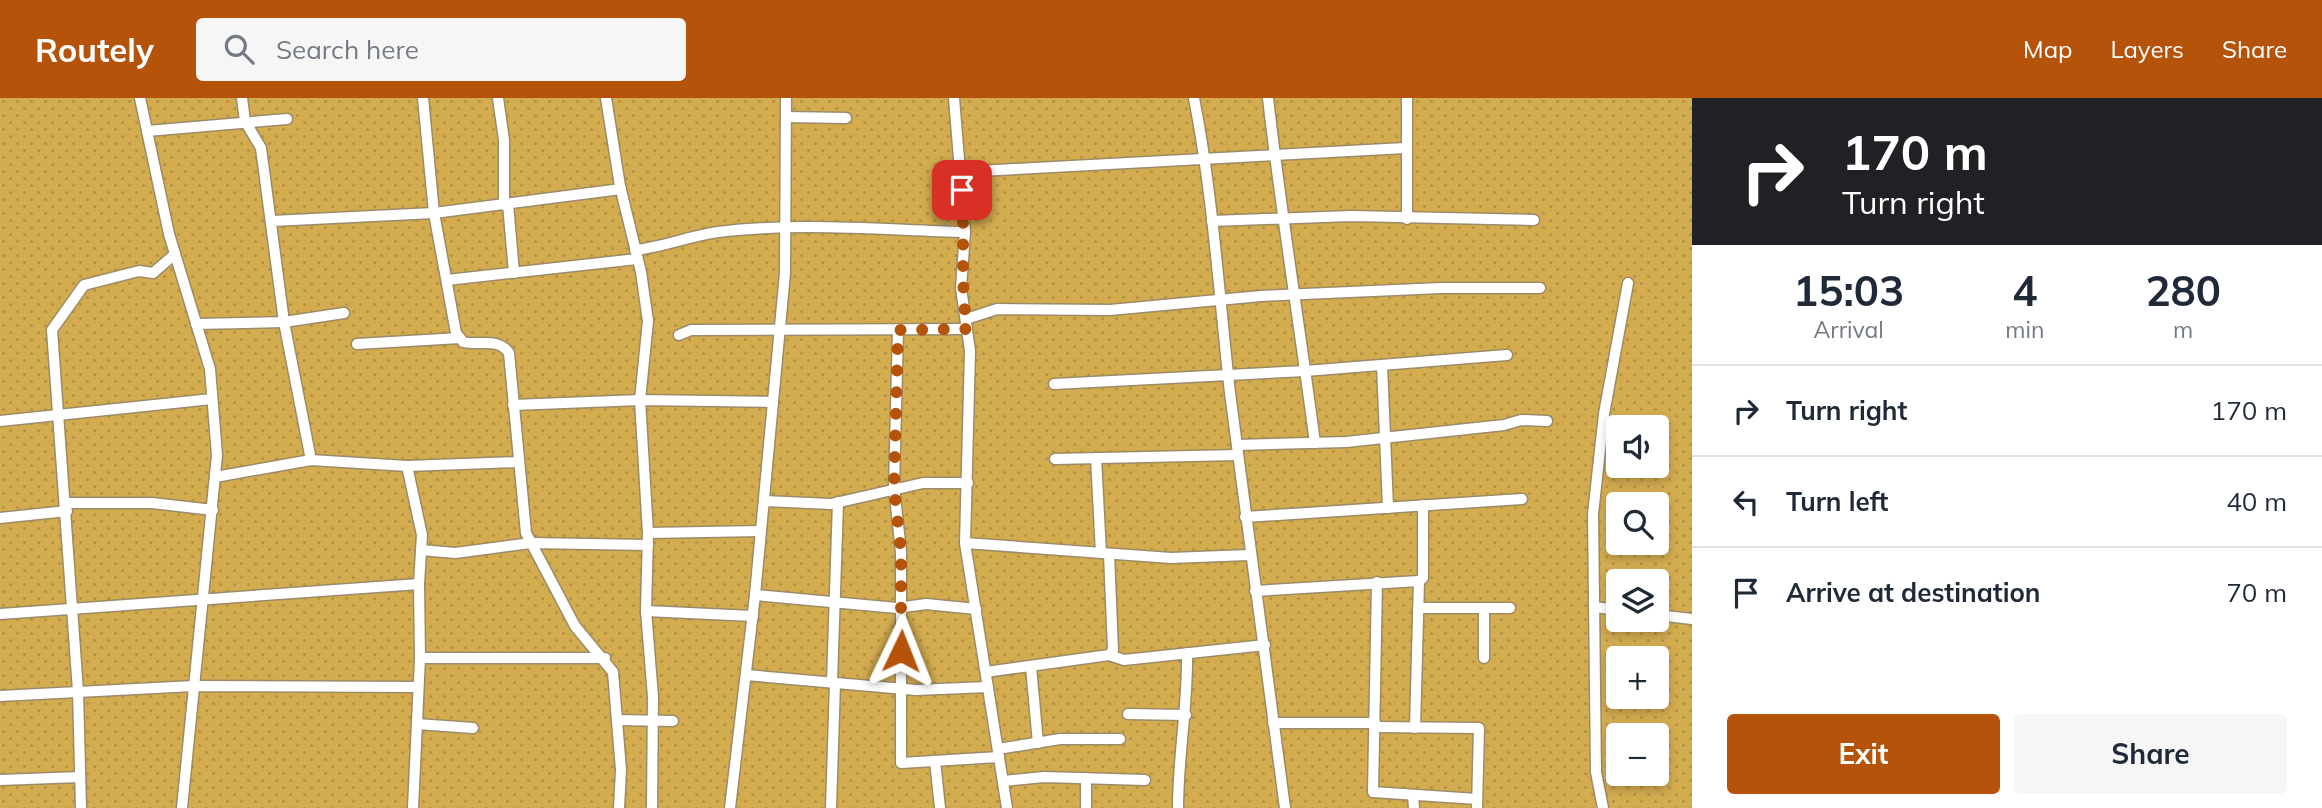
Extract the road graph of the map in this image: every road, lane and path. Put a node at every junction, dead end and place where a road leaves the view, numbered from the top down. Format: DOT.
graph roads {
  1 [pos="140,98"];
  2 [pos="242,98"];
  3 [pos="423,98"];
  4 [pos="498,98"];
  5 [pos="606,98"];
  6 [pos="786,98"];
  7 [pos="954,98"];
  8 [pos="1194,98"];
  9 [pos="1268,98"];
  10 [pos="1407,98"];
  11 [pos="786,117"];
  12 [pos="846,118"];
  13 [pos="287,119"];
  14 [pos="245,121"];
  15 [pos="147,131"];
  16 [pos="1405,148"];
  17 [pos="1275,155"];
  18 [pos="1203,159"];
  19 [pos="960,172"];
  20 [pos="621,189"];
  21 [pos="506,204"];
  22 [pos="435,214"];
  23 [pos="1282,219"];
  24 [pos="1407,219"];
  25 [pos="1534,220"];
  26 [pos="272,221"];
  27 [pos="1212,221"];
  28 [pos="786,228"];
  29 [pos="965,232"];
  30 [pos="175,254"];
  31 [pos="636,254"];
  32 [pos="514,272"];
  33 [pos="447,280"];
  34 [pos="1628,283"];
  35 [pos="1540,288"];
  36 [pos="1296,295"];
  37 [pos="1223,298"];
  38 [pos="344,313"];
  39 [pos="284,322"];
  40 [pos="196,324"];
  41 [pos="966,324"];
  42 [pos="779,329"];
  43 [pos="898,330"];
  44 [pos="679,335"];
  45 [pos="460,338"];
  46 [pos="357,344"];
  47 [pos="1507,355"];
  48 [pos="1382,365"];
  49 [pos="1305,371"];
  50 [pos="1228,376"];
  51 [pos="1054,384"];
  52 [pos="212,399"];
  53 [pos="640,400"];
  54 [pos="773,402"];
  55 [pos="513,405"];
  56 [pos="60,415"];
  57 [pos="0,421"];
  58 [pos="1547,421"];
  59 [pos="1383,438"];
  60 [pos="1315,443"];
  61 [pos="1237,450"];
  62 [pos="1096,458"];
  63 [pos="1055,459"];
  64 [pos="311,460"];
  65 [pos="519,462"];
  66 [pos="407,466"];
  67 [pos="215,477"];
  68 [pos="968,483"];
  69 [pos="894,487"];
  70 [pos="1522,499"];
  71 [pos="764,501"];
  72 [pos="838,502"];
  73 [pos="1423,505"];
  74 [pos="66,507"];
  75 [pos="1388,508"];
  76 [pos="213,510"];
  77 [pos="1245,517"];
  78 [pos="0,518"];
  79 [pos="761,531"];
  80 [pos="648,533"];
  81 [pos="531,543"];
  82 [pos="965,543"];
  83 [pos="648,545"];
  84 [pos="421,550"];
  85 [pos="1105,554"];
  86 [pos="1249,555"];
  87 [pos="1419,580"];
  88 [pos="1377,582"];
  89 [pos="419,584"];
  90 [pos="1255,591"];
  91 [pos="755,595"];
  92 [pos="203,602"];
  93 [pos="835,603"];
  94 [pos="902,607"];
  95 [pos="1594,607"];
  96 [pos="1418,608"];
  97 [pos="1484,608"];
  98 [pos="1510,608"];
  99 [pos="1606,608"];
  100 [pos="976,609"];
  101 [pos="71,610"];
  102 [pos="646,611"];
  103 [pos="0,614"];
  104 [pos="753,616"];
  105 [pos="1669,616"];
  106 [pos="1692,619"];
  107 [pos="1265,645"];
  108 [pos="1188,653"];
  109 [pos="1109,655"];
  110 [pos="420,658"];
  111 [pos="605,658"];
  112 [pos="1484,659"];
  113 [pos="1031,667"];
  114 [pos="986,672"];
  115 [pos="746,675"];
  116 [pos="834,682"];
  117 [pos="194,686"];
  118 [pos="418,687"];
  119 [pos="988,687"];
  120 [pos="902,688"];
  121 [pos="78,691"];
  122 [pos="0,696"];
  123 [pos="1128,714"];
  124 [pos="1186,715"];
  125 [pos="652,719"];
  126 [pos="617,720"];
  127 [pos="673,721"];
  128 [pos="1273,723"];
  129 [pos="417,724"];
  130 [pos="1375,725"];
  131 [pos="1415,727"];
  132 [pos="473,728"];
  133 [pos="1120,739"];
  134 [pos="1038,743"];
  135 [pos="999,753"];
  136 [pos="935,761"];
  137 [pos="80,777"];
  138 [pos="1086,778"];
  139 [pos="1145,779"];
  140 [pos="0,780"];
  141 [pos="1003,781"];
  142 [pos="1413,794"];
  143 [pos="1477,804"];
  144 [pos="81,808"];
  145 [pos="182,808"];
  146 [pos="413,808"];
  147 [pos="619,808"];
  148 [pos="652,808"];
  149 [pos="730,808"];
  150 [pos="831,808"];
  151 [pos="940,808"];
  152 [pos="1007,808"];
  153 [pos="1086,808"];
  154 [pos="1178,808"];
  155 [pos="1284,808"];
  156 [pos="1414,808"];
  157 [pos="1603,808"];
  1 -- 15 [label="street"];
  2 -- 14 [label="street"];
  3 -- 22 [label="street"];
  4 -- 21 [label="street"];
  5 -- 20 [label="street"];
  6 -- 11 [label="street"];
  7 -- 19 [label="street"];
  8 -- 18 [label="street"];
  9 -- 17 [label="street"];
  10 -- 16 [label="street"];
  11 -- 12 [label="street"];
  11 -- 28 [label="street"];
  13 -- 14 [label="street"];
  14 -- 15 [label="street"];
  14 -- 26 [label="street"];
  15 -- 30 [label="street"];
  16 -- 17 [label="street"];
  16 -- 24 [label="street"];
  17 -- 18 [label="street"];
  17 -- 23 [label="street"];
  18 -- 19 [label="street"];
  18 -- 27 [label="street"];
  19 -- 29 [label="street"];
  20 -- 21 [label="street"];
  20 -- 31 [label="street"];
  21 -- 22 [label="street"];
  21 -- 32 [label="street"];
  22 -- 26 [label="street"];
  22 -- 33 [label="street"];
  23 -- 24 [label="street"];
  23 -- 27 [label="street"];
  23 -- 36 [label="street"];
  24 -- 25 [label="street"];
  26 -- 39 [label="street"];
  27 -- 37 [label="street"];
  28 -- 29 [label="street"];
  28 -- 31 [label="street"];
  28 -- 42 [label="street"];
  29 -- 41 [label="street"];
  30 -- 40 [label="street"];
  30 -- 56 [label="street"];
  31 -- 32 [label="street"];
  31 -- 53 [label="street"];
  32 -- 33 [label="street"];
  33 -- 45 [label="street"];
  34 -- 95 [label="street"];
  35 -- 36 [label="street"];
  36 -- 37 [label="street"];
  36 -- 49 [label="street"];
  37 -- 41 [label="street"];
  37 -- 50 [label="street"];
  38 -- 39 [label="street"];
  39 -- 40 [label="street"];
  39 -- 64 [label="street"];
  40 -- 52 [label="street"];
  41 -- 43 [label="street"];
  41 -- 68 [label="street"];
  42 -- 43 [label="street"];
  42 -- 44 [label="street"];
  42 -- 54 [label="street"];
  43 -- 69 [label="street"];
  45 -- 46 [label="street"];
  45 -- 55 [label="street"];
  47 -- 48 [label="street"];
  48 -- 49 [label="street"];
  48 -- 59 [label="street"];
  49 -- 50 [label="street"];
  49 -- 60 [label="street"];
  50 -- 51 [label="street"];
  50 -- 61 [label="street"];
  52 -- 56 [label="street"];
  52 -- 67 [label="street"];
  53 -- 54 [label="street"];
  53 -- 55 [label="street"];
  53 -- 80 [label="street"];
  54 -- 71 [label="street"];
  55 -- 65 [label="street"];
  56 -- 57 [label="street"];
  56 -- 74 [label="street"];
  58 -- 59 [label="street"];
  59 -- 60 [label="street"];
  59 -- 75 [label="street"];
  60 -- 61 [label="street"];
  61 -- 62 [label="street"];
  61 -- 77 [label="street"];
  62 -- 63 [label="street"];
  62 -- 85 [label="street"];
  64 -- 66 [label="street"];
  64 -- 67 [label="street"];
  65 -- 66 [label="street"];
  65 -- 81 [label="street"];
  66 -- 84 [label="street"];
  67 -- 76 [label="street"];
  68 -- 69 [label="street"];
  68 -- 82 [label="street"];
  69 -- 72 [label="street"];
  69 -- 94 [label="street"];
  70 -- 73 [label="street"];
  71 -- 72 [label="street"];
  71 -- 79 [label="street"];
  72 -- 93 [label="street"];
  73 -- 75 [label="street"];
  73 -- 87 [label="street"];
  74 -- 76 [label="street"];
  74 -- 78 [label="street"];
  74 -- 101 [label="street"];
  75 -- 77 [label="street"];
  76 -- 92 [label="street"];
  77 -- 86 [label="street"];
  79 -- 80 [label="street"];
  79 -- 91 [label="street"];
  80 -- 83 [label="street"];
  81 -- 83 [label="street"];
  81 -- 84 [label="street"];
  81 -- 111 [label="street"];
  82 -- 85 [label="street"];
  82 -- 100 [label="street"];
  83 -- 102 [label="street"];
  84 -- 89 [label="street"];
  85 -- 86 [label="street"];
  85 -- 109 [label="street"];
  86 -- 90 [label="street"];
  87 -- 88 [label="street"];
  87 -- 96 [label="street"];
  88 -- 90 [label="street"];
  88 -- 130 [label="street"];
  89 -- 92 [label="street"];
  89 -- 110 [label="street"];
  90 -- 107 [label="street"];
  91 -- 93 [label="street"];
  91 -- 104 [label="street"];
  92 -- 101 [label="street"];
  92 -- 117 [label="street"];
  93 -- 94 [label="street"];
  93 -- 116 [label="street"];
  94 -- 100 [label="street"];
  94 -- 120 [label="street"];
  95 -- 99 [label="street"];
  95 -- 157 [label="street"];
  96 -- 97 [label="street"];
  96 -- 131 [label="street"];
  97 -- 98 [label="street"];
  97 -- 112 [label="street"];
  100 -- 114 [label="street"];
  101 -- 103 [label="street"];
  101 -- 121 [label="street"];
  102 -- 104 [label="street"];
  102 -- 125 [label="street"];
  104 -- 115 [label="street"];
  105 -- 106 [label="street"];
  107 -- 108 [label="street"];
  107 -- 128 [label="street"];
  108 -- 109 [label="street"];
  108 -- 124 [label="street"];
  109 -- 113 [label="street"];
  110 -- 111 [label="street"];
  110 -- 118 [label="street"];
  111 -- 126 [label="street"];
  113 -- 114 [label="street"];
  113 -- 134 [label="street"];
  114 -- 119 [label="street"];
  115 -- 116 [label="street"];
  115 -- 149 [label="street"];
  116 -- 120 [label="street"];
  116 -- 150 [label="street"];
  117 -- 118 [label="street"];
  117 -- 121 [label="street"];
  117 -- 145 [label="street"];
  118 -- 129 [label="street"];
  119 -- 120 [label="street"];
  119 -- 135 [label="street"];
  120 -- 136 [label="street"];
  121 -- 122 [label="street"];
  121 -- 137 [label="street"];
  123 -- 124 [label="street"];
  124 -- 154 [label="street"];
  125 -- 126 [label="street"];
  125 -- 127 [label="street"];
  125 -- 148 [label="street"];
  126 -- 147 [label="street"];
  128 -- 130 [label="street"];
  128 -- 155 [label="street"];
  129 -- 132 [label="street"];
  129 -- 146 [label="street"];
  130 -- 131 [label="street"];
  130 -- 142 [label="street"];
  131 -- 143 [label="street"];
  133 -- 134 [label="street"];
  134 -- 135 [label="street"];
  135 -- 136 [label="street"];
  135 -- 141 [label="street"];
  136 -- 151 [label="street"];
  137 -- 140 [label="street"];
  137 -- 144 [label="street"];
  138 -- 139 [label="street"];
  138 -- 141 [label="street"];
  138 -- 153 [label="street"];
  141 -- 152 [label="street"];
  142 -- 143 [label="street"];
  142 -- 156 [label="street"];
}
